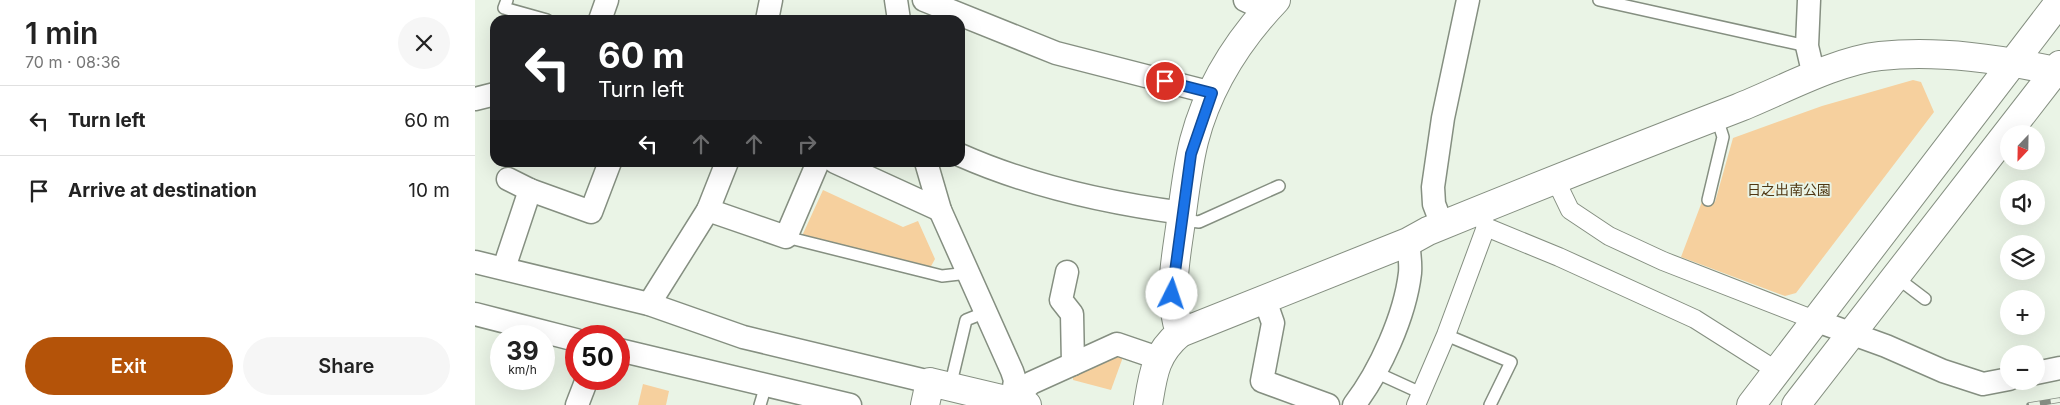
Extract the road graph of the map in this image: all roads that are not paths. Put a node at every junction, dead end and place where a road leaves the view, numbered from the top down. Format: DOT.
graph roads {
  1 [pos="507,0"];
  2 [pos="607,0"];
  3 [pos="771,0"];
  4 [pos="896,0"];
  5 [pos="924,0"];
  6 [pos="1468,0"];
  7 [pos="1599,0"];
  8 [pos="1809,0"];
  9 [pos="2060,1"];
  10 [pos="1262,4"];
  11 [pos="529,15"];
  12 [pos="602,15"];
  13 [pos="768,15"];
  14 [pos="898,15"];
  15 [pos="961,15"];
  16 [pos="965,16"];
  17 [pos="1807,46"];
  18 [pos="2011,62"];
  19 [pos="2058,70"];
  20 [pos="1814,76"];
  21 [pos="1212,93"];
  22 [pos="490,95"];
  23 [pos="475,99"];
  24 [pos="1716,115"];
  25 [pos="965,157"];
  26 [pos="608,167"];
  27 [pos="725,167"];
  28 [pos="817,167"];
  29 [pos="846,167"];
  30 [pos="927,167"];
  31 [pos="509,179"];
  32 [pos="1555,179"];
  33 [pos="1279,186"];
  34 [pos="531,190"];
  35 [pos="1708,200"];
  36 [pos="708,210"];
  37 [pos="940,210"];
  38 [pos="1182,217"];
  39 [pos="1483,218"];
  40 [pos="1442,226"];
  41 [pos="786,237"];
  42 [pos="1407,242"];
  43 [pos="475,262"];
  44 [pos="505,268"];
  45 [pos="1067,272"];
  46 [pos="968,273"];
  47 [pos="1896,276"];
  48 [pos="1925,299"];
  49 [pos="1265,300"];
  50 [pos="649,304"];
  51 [pos="986,312"];
  52 [pos="475,314"];
  53 [pos="1817,321"];
  54 [pos="1852,332"];
  55 [pos="1180,333"];
  56 [pos="1446,335"];
  57 [pos="565,337"];
  58 [pos="630,353"];
  59 [pos="1158,358"];
  60 [pos="1073,364"];
  61 [pos="2060,368"];
  62 [pos="1777,371"];
  63 [pos="2045,371"];
  64 [pos="1375,372"];
  65 [pos="2000,381"];
  66 [pos="583,390"];
  67 [pos="935,391"];
  68 [pos="763,395"];
  69 [pos="1418,399"];
  70 [pos="1019,403"];
  71 [pos="577,405"];
  72 [pos="850,405"];
  73 [pos="1148,405"];
  74 [pos="1328,405"];
  75 [pos="1354,405"];
  76 [pos="1490,405"];
  77 [pos="1751,405"];
  78 [pos="1796,405"];
  1 -- 11 [label="lane"];
  2 -- 12 [label="street"];
  3 -- 13 [label="street"];
  4 -- 14 [label="street"];
  5 -- 15 [label="street"];
  6 -- 40 [label="street"];
  7 -- 17 [label="lane"];
  8 -- 17 [label="street"];
  9 -- 18 [label="street"];
  10 -- 21 [label="street"];
  16 -- 21 [label="street"];
  17 -- 20 [label="street"];
  18 -- 19 [label="street"];
  18 -- 20 [label="street"];
  18 -- 53 [label="street"];
  19 -- 47 [label="street"];
  20 -- 24 [label="street"];
  21 -- 38 [label="street"];
  22 -- 23 [label="street"];
  24 -- 32 [label="street"];
  24 -- 35 [label="lane"];
  25 -- 38 [label="street"];
  26 -- 34 [label="street"];
  27 -- 36 [label="street"];
  28 -- 41 [label="street"];
  29 -- 37 [label="street"];
  30 -- 37 [label="street"];
  31 -- 34 [label="street"];
  32 -- 39 [label="street"];
  32 -- 53 [label="street"];
  33 -- 38 [label="lane"];
  34 -- 44 [label="street"];
  36 -- 41 [label="street"];
  36 -- 50 [label="street"];
  37 -- 46 [label="street"];
  38 -- 55 [label="street"];
  39 -- 40 [label="street"];
  39 -- 56 [label="street"];
  39 -- 62 [label="street"];
  40 -- 42 [label="street"];
  41 -- 46 [label="lane"];
  42 -- 49 [label="street"];
  42 -- 64 [label="street"];
  43 -- 44 [label="street"];
  44 -- 50 [label="street"];
  45 -- 60 [label="street"];
  46 -- 51 [label="street"];
  47 -- 48 [label="lane"];
  47 -- 54 [label="street"];
  49 -- 55 [label="street"];
  49 -- 74 [label="street"];
  50 -- 67 [label="street"];
  51 -- 67 [label="lane"];
  51 -- 70 [label="street"];
  52 -- 57 [label="street"];
  53 -- 54 [label="street"];
  53 -- 62 [label="street"];
  54 -- 65 [label="street"];
  54 -- 78 [label="street"];
  55 -- 59 [label="street"];
  56 -- 69 [label="street"];
  56 -- 76 [label="lane"];
  58 -- 68 [label="street"];
  59 -- 60 [label="street"];
  59 -- 73 [label="street"];
  60 -- 70 [label="street"];
  61 -- 63 [label="street"];
  62 -- 77 [label="street"];
  64 -- 69 [label="lane"];
  64 -- 75 [label="street"];
  66 -- 71 [label="street"];
  67 -- 70 [label="street"];
  68 -- 72 [label="street"];
}
